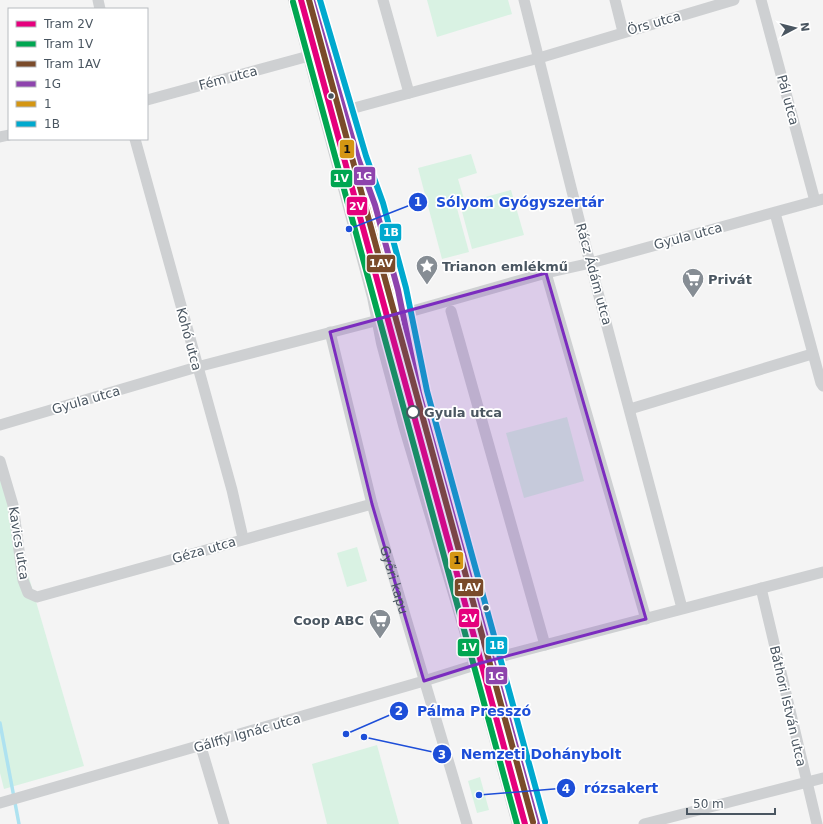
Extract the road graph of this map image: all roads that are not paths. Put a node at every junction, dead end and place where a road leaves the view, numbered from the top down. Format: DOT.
graph roads {
  1 [pos="294,0"];
  2 [pos="312,0"];
  3 [pos="383,0"];
  4 [pos="524,0"];
  5 [pos="615,0"];
  6 [pos="734,0"];
  7 [pos="761,0"];
  8 [pos="623,32"];
  9 [pos="309,56"];
  10 [pos="539,58"];
  11 [pos="409,93"];
  12 [pos="148,100"];
  13 [pos="344,110"];
  14 [pos="136,140"];
  15 [pos="819,200"];
  16 [pos="775,213"];
  17 [pos="591,263"];
  18 [pos="546,273"];
  19 [pos="451,311"];
  20 [pos="402,314"];
  21 [pos="379,319"];
  22 [pos="330,332"];
  23 [pos="812,354"];
  24 [pos="197,367"];
  25 [pos="823,386"];
  26 [pos="630,409"];
  27 [pos="0,426"];
  28 [pos="0,461"];
  29 [pos="372,504"];
  30 [pos="243,538"];
  31 [pos="823,572"];
  32 [pos="761,588"];
  33 [pos="37,597"];
  34 [pos="682,608"];
  35 [pos="646,619"];
  36 [pos="545,645"];
  37 [pos="493,659"];
  38 [pos="476,664"];
  39 [pos="424,682"];
  40 [pos="201,747"];
  41 [pos="823,778"];
  42 [pos="806,782"];
  43 [pos="2,802"];
  44 [pos="224,824"];
  45 [pos="468,824"];
  46 [pos="519,824"];
  47 [pos="537,824"];
  48 [pos="644,824"];
  49 [pos="817,824"];
  1 -- 9 [label="street"];
  2 -- 13 [label="street"];
  3 -- 11 [label="street"];
  4 -- 10 [label="street, Rácz Ádám utca"];
  5 -- 8 [label="street"];
  6 -- 8 [label="street, Örs utca"];
  7 -- 15 [label="street, Pál utca"];
  8 -- 10 [label="street, Örs utca"];
  9 -- 12 [label="street, Fém utca"];
  9 -- 21 [label="street"];
  10 -- 11 [label="street, Örs utca"];
  10 -- 17 [label="street, Rácz Ádám utca"];
  11 -- 13 [label="street, Örs utca"];
  13 -- 20 [label="street"];
  14 -- 24 [label="street, Kohó utca"];
  15 -- 16 [label="street, Gyula utca"];
  16 -- 17 [label="street, Gyula utca"];
  16 -- 23 [label="street"];
  17 -- 18 [label="street, Gyula utca"];
  17 -- 26 [label="street, Rácz Ádám utca"];
  18 -- 20 [label="street, Gyula utca"];
  18 -- 35 [label="street"];
  19 -- 36 [label="street"];
  20 -- 21 [label="street, Gyula utca"];
  20 -- 37 [label="street"];
  21 -- 22 [label="street, Gyula utca"];
  21 -- 38 [label="street"];
  22 -- 24 [label="street, Gyula utca"];
  22 -- 29 [label="street, Győri kapu"];
  23 -- 25 [label="street"];
  23 -- 26 [label="street"];
  24 -- 27 [label="street, Gyula utca"];
  24 -- 30 [label="street, Kohó utca"];
  26 -- 34 [label="street, Rácz Ádám utca"];
  28 -- 33 [label="street, Kavics utca"];
  29 -- 30 [label="street, Géza utca"];
  29 -- 39 [label="street, Győri kapu"];
  30 -- 33 [label="street, Géza utca"];
  31 -- 32 [label="street, Gálffy Ignác utca"];
  32 -- 34 [label="street, Gálffy Ignác utca"];
  32 -- 42 [label="street, Báthori István utca"];
  34 -- 35 [label="street, Gálffy Ignác utca"];
  35 -- 36 [label="street, Gálffy Ignác utca"];
  36 -- 37 [label="street, Gálffy Ignác utca"];
  37 -- 38 [label="street, Gálffy Ignác utca"];
  37 -- 47 [label="street"];
  38 -- 39 [label="street, Gálffy Ignác utca"];
  38 -- 46 [label="street"];
  39 -- 40 [label="street, Gálffy Ignác utca"];
  39 -- 45 [label="street, Győri kapu"];
  40 -- 43 [label="street, Gálffy Ignác utca"];
  40 -- 44 [label="street"];
  41 -- 42 [label="street"];
  42 -- 48 [label="street"];
  42 -- 49 [label="street, Báthori István utca"];
}
